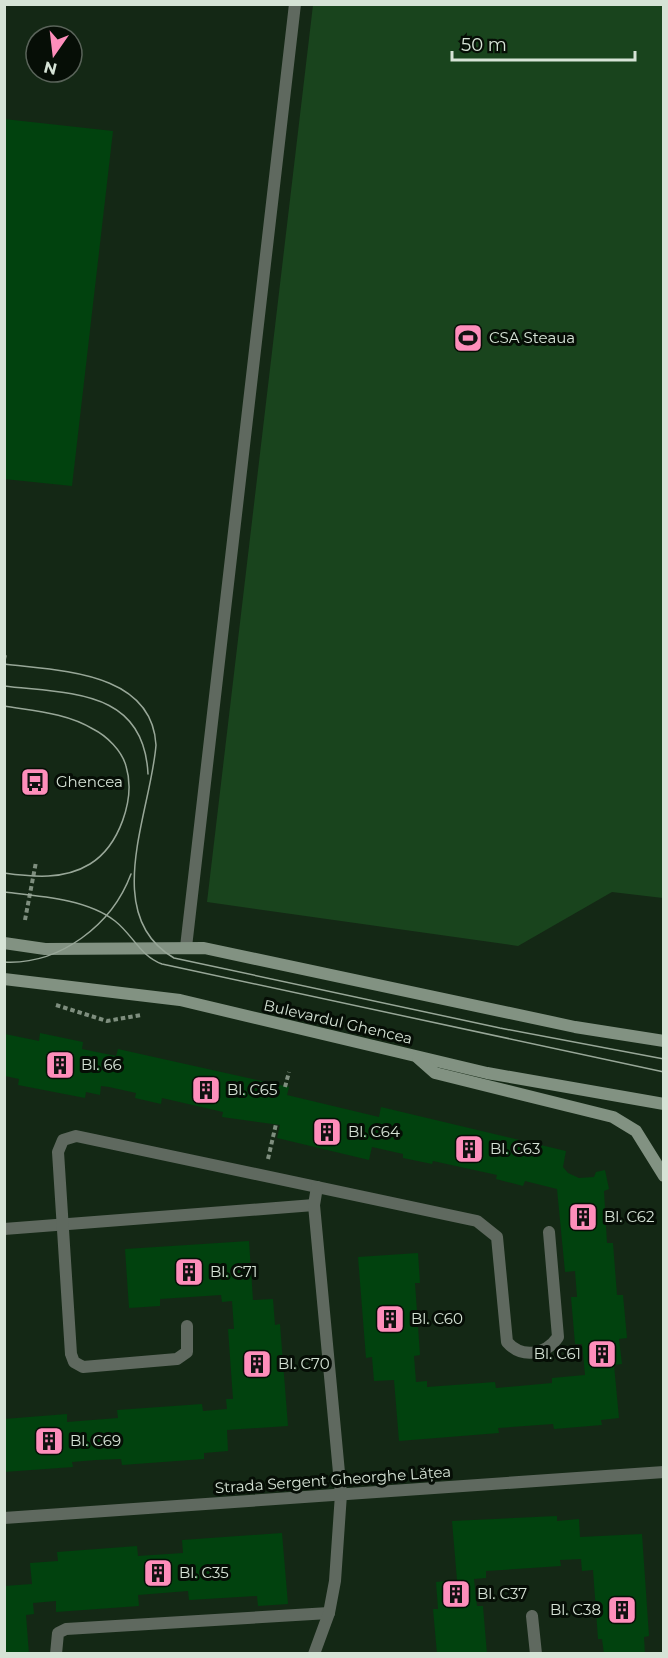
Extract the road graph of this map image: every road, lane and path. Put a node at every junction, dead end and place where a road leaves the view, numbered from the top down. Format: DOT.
graph roads {
  1 [pos="295,4"];
  2 [pos="5,654"];
  3 [pos="4,659"];
  4 [pos="36,862"];
  5 [pos="25,920"];
  6 [pos="4,943"];
  7 [pos="186,947"];
  8 [pos="4,979"];
  9 [pos="663,1041"];
  10 [pos="415,1055"];
  11 [pos="289,1072"];
  12 [pos="285,1087"];
  13 [pos="663,1104"];
  14 [pos="276,1124"];
  15 [pos="264,1176"];
  16 [pos="663,1176"];
  17 [pos="317,1187"];
  18 [pos="314,1205"];
  19 [pos="63,1224"];
  20 [pos="4,1229"];
  21 [pos="549,1232"];
  22 [pos="187,1326"];
  23 [pos="663,1472"];
  24 [pos="340,1494"];
  25 [pos="4,1518"];
  26 [pos="330,1613"];
  27 [pos="532,1616"];
  28 [pos="56,1653"];
  29 [pos="314,1653"];
  30 [pos="536,1653"];
  1 -- 7 [label="street"];
  2 -- 3 [label="path"];
  4 -- 5 [label="path"];
  6 -- 7 [label="main road"];
  7 -- 9 [label="main road"];
  8 -- 10 [label="main road, Bulevardul Ghencea"];
  10 -- 13 [label="main road, Bulevardul Ghencea"];
  10 -- 16 [label="main road"];
  11 -- 12 [label="path"];
  14 -- 15 [label="path"];
  15 -- 17 [label="street"];
  15 -- 19 [label="street"];
  17 -- 18 [label="street"];
  17 -- 21 [label="street"];
  18 -- 19 [label="street"];
  18 -- 24 [label="street"];
  19 -- 20 [label="street"];
  19 -- 22 [label="street"];
  23 -- 24 [label="street, Strada Sergent Gheorghe Lățea"];
  24 -- 25 [label="street, Strada Sergent Gheorghe Lățea"];
  24 -- 26 [label="street"];
  26 -- 28 [label="street"];
  26 -- 29 [label="street"];
  27 -- 30 [label="street"];
}
